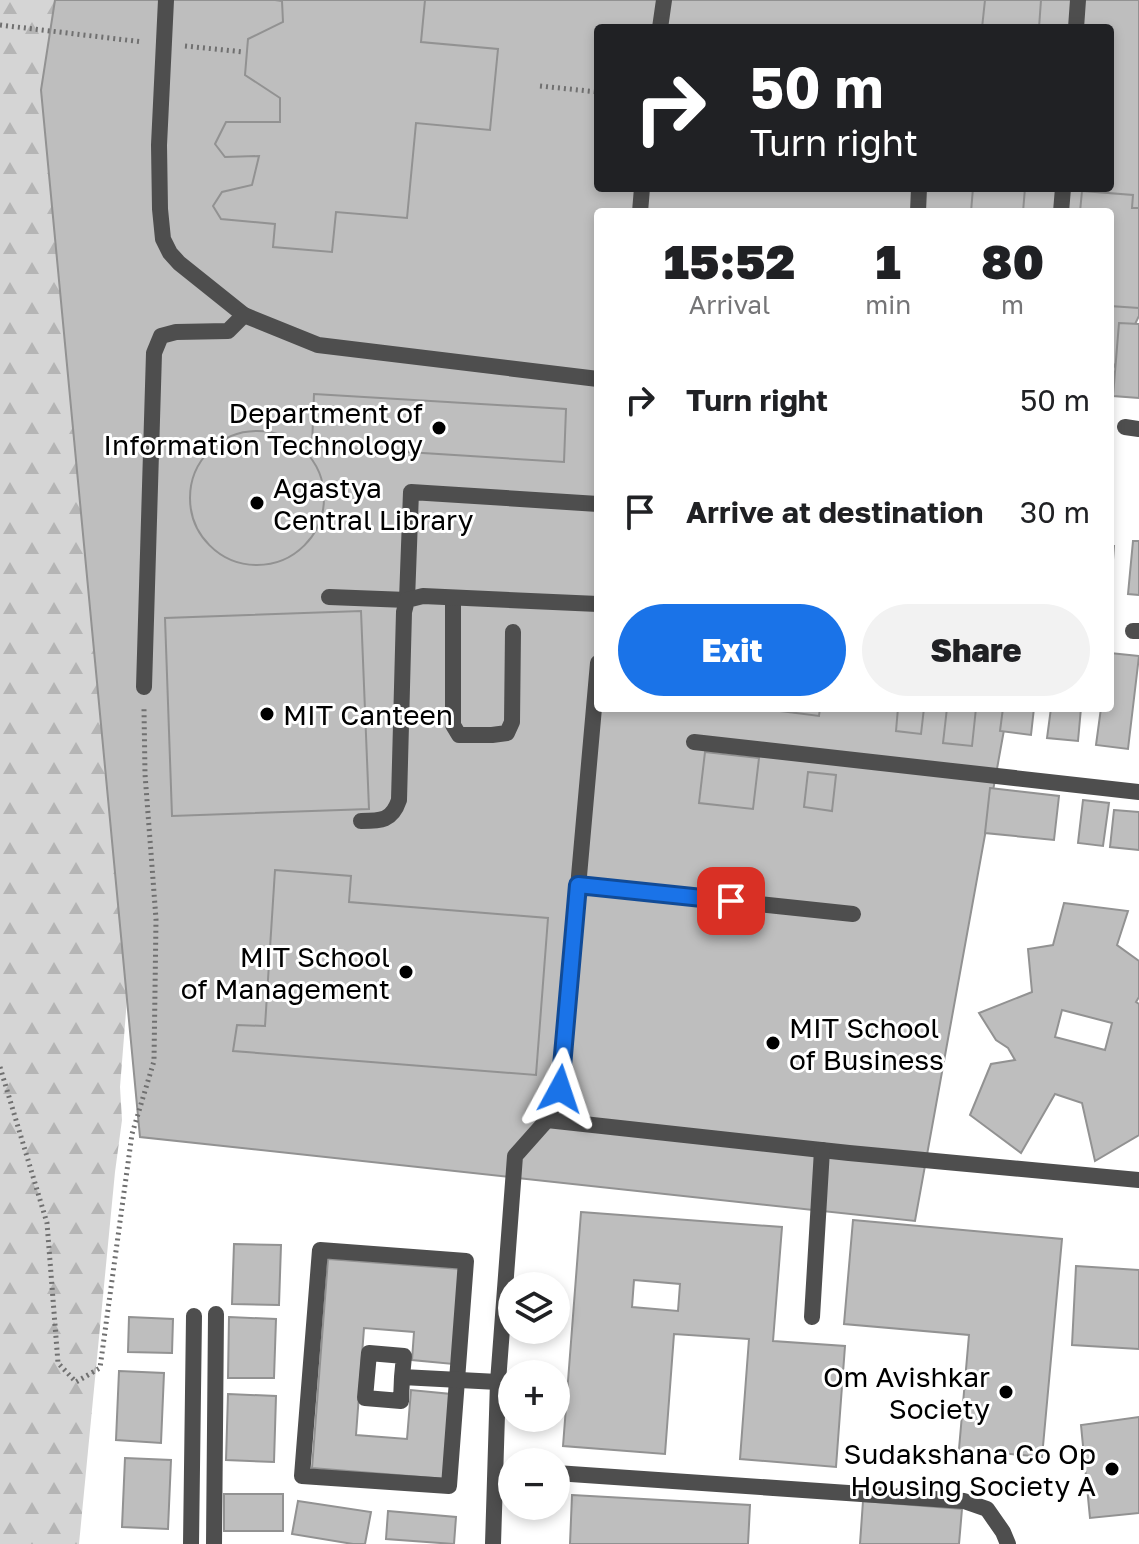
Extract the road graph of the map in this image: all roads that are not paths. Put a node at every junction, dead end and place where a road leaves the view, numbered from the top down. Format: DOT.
graph roads {
  1 [pos="166,0"];
  2 [pos="664,0"];
  3 [pos="1078,0"];
  4 [pos="661,24"];
  5 [pos="1076,24"];
  6 [pos="244,315"];
  7 [pos="594,379"];
  8 [pos="594,504"];
  9 [pos="329,597"];
  10 [pos="453,598"];
  11 [pos="407,600"];
  12 [pos="594,604"];
  13 [pos="513,632"];
  14 [pos="144,687"];
  15 [pos="594,707"];
  16 [pos="694,742"];
  17 [pos="1139,792"];
  18 [pos="361,821"];
  19 [pos="578,885"];
  20 [pos="853,914"];
  21 [pos="547,1120"];
  22 [pos="822,1150"];
  23 [pos="1139,1180"];
  24 [pos="216,1314"];
  25 [pos="194,1316"];
  26 [pos="812,1317"];
  27 [pos="500,1360"];
  28 [pos="402,1377"];
  29 [pos="456,1379"];
  30 [pos="498,1382"];
  31 [pos="570,1474"];
  32 [pos="191,1544"];
  33 [pos="214,1544"];
  34 [pos="493,1544"];
  35 [pos="1008,1544"];
  1 -- 6 [label="street"];
  2 -- 4 [label="street"];
  3 -- 5 [label="street"];
  6 -- 7 [label="street"];
  6 -- 14 [label="street"];
  8 -- 11 [label="street"];
  9 -- 11 [label="street"];
  10 -- 11 [label="street"];
  10 -- 12 [label="street"];
  10 -- 13 [label="street"];
  11 -- 18 [label="street"];
  15 -- 19 [label="street"];
  16 -- 17 [label="street"];
  19 -- 20 [label="street"];
  19 -- 21 [label="street"];
  21 -- 22 [label="street"];
  21 -- 27 [label="street"];
  22 -- 23 [label="street"];
  22 -- 26 [label="street"];
  24 -- 33 [label="street"];
  25 -- 32 [label="street"];
  28 -- 29 [label="street"];
  29 -- 29 [label="street"];
  29 -- 30 [label="street"];
  30 -- 34 [label="street"];
  31 -- 35 [label="street"];
}
